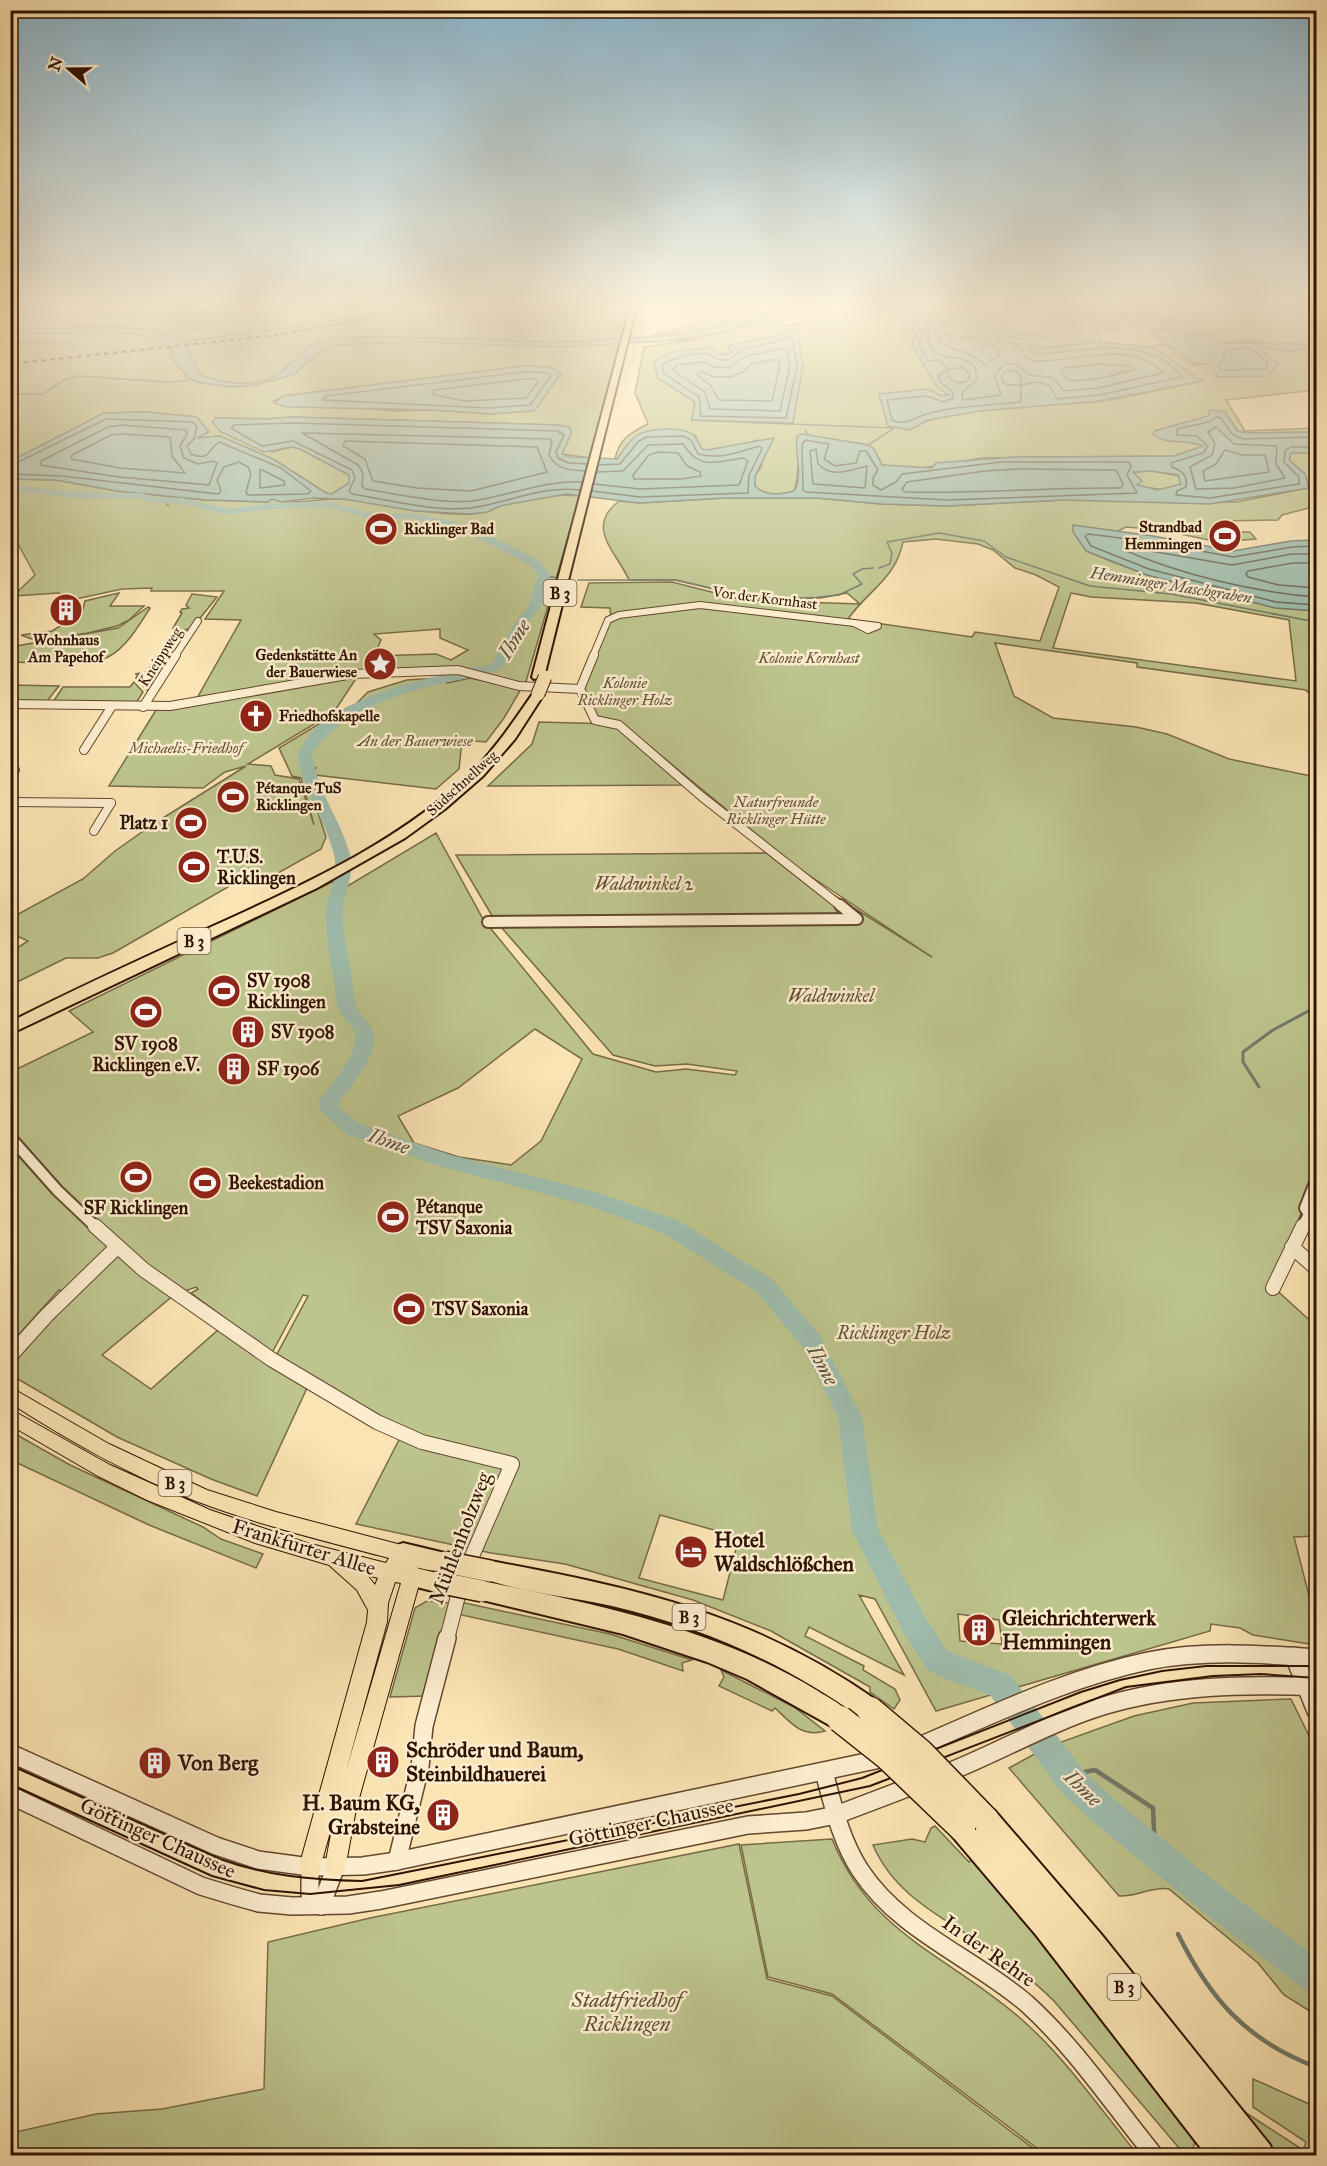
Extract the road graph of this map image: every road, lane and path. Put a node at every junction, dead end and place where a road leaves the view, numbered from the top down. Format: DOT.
graph roads {
  1 [pos="610,409"];
  2 [pos="198,621"];
  3 [pos="852,622"];
  4 [pos="580,689"];
  5 [pos="10,704"];
  6 [pos="112,706"];
  7 [pos="143,707"];
  8 [pos="84,750"];
  9 [pos="10,802"];
  10 [pos="94,831"];
  11 [pos="322,877"];
  12 [pos="488,922"];
  13 [pos="10,1020"];
  14 [pos="10,1029"];
  15 [pos="10,1137"];
  16 [pos="1317,1180"];
  17 [pos="117,1247"];
  18 [pos="1292,1247"];
  19 [pos="1317,1268"];
  20 [pos="1273,1288"];
  21 [pos="10,1356"];
  22 [pos="10,1394"];
  23 [pos="10,1416"];
  24 [pos="403,1553"];
  25 [pos="333,1560"];
  26 [pos="388,1572"];
  27 [pos="441,1572"];
  28 [pos="412,1577"];
  29 [pos="486,1581"];
  30 [pos="377,1607"];
  31 [pos="1294,1656"];
  32 [pos="1317,1658"];
  33 [pos="1311,1687"];
  34 [pos="1317,1711"];
  35 [pos="10,1753"];
  36 [pos="824,1772"];
  37 [pos="10,1795"];
  38 [pos="836,1815"];
  39 [pos="974,1824"];
  40 [pos="397,1861"];
  41 [pos="336,1866"];
  42 [pos="310,1867"];
  43 [pos="321,1906"];
  44 [pos="1155,2156"];
  45 [pos="1226,2156"];
  46 [pos="1259,2156"];
  1 -- 11 [label="highway, Südschnellweg / B 3, bridge"];
  2 -- 7 [label="street, Kneippweg"];
  3 -- 4 [label="street, Vor der Kornhast"];
  4 -- 7 [label="street"];
  4 -- 12 [label="street"];
  5 -- 6 [label="street"];
  6 -- 7 [label="street"];
  6 -- 8 [label="street"];
  9 -- 10 [label="street"];
  11 -- 13 [label="highway, Südschnellweg / B 3"];
  11 -- 14 [label="highway, Südschnellweg / B 3"];
  15 -- 17 [label="street, Mühlenholzweg"];
  16 -- 18 [label="street"];
  17 -- 21 [label="street"];
  17 -- 40 [label="street, Mühlenholzweg"];
  18 -- 19 [label="street"];
  18 -- 20 [label="street"];
  22 -- 24 [label="main road, Frankfurter Allee / B 3"];
  23 -- 25 [label="main road, Frankfurter Allee / B 3"];
  24 -- 26 [label="main road"];
  24 -- 27 [label="highway, B 3"];
  24 -- 28 [label="main road"];
  25 -- 26 [label="main road, Frankfurter Allee / B 3"];
  25 -- 30 [label="main road"];
  26 -- 28 [label="main road, Frankfurter Allee / B 3"];
  26 -- 30 [label="main road"];
  27 -- 28 [label="highway, Frankfurter Allee / B 3"];
  27 -- 29 [label="highway, Frankfurter Allee / B 3, bridge"];
  28 -- 41 [label="main road"];
  29 -- 39 [label="highway, Frankfurter Allee / B 3, bridge"];
  29 -- 39 [label="highway, B 3, bridge"];
  30 -- 42 [label="main road"];
  31 -- 32 [label="street, Göttinger Chaussee"];
  31 -- 33 [label="street"];
  31 -- 36 [label="street, Göttinger Chaussee"];
  33 -- 34 [label="street"];
  33 -- 38 [label="street, Göttinger Chaussee"];
  35 -- 42 [label="street, Göttinger Chaussee"];
  36 -- 38 [label="street, In der Rehre"];
  36 -- 40 [label="street, Göttinger Chaussee"];
  37 -- 43 [label="street, Göttinger Chaussee"];
  38 -- 43 [label="street, Göttinger Chaussee"];
  38 -- 44 [label="street, In der Rehre"];
  39 -- 45 [label="highway, B 3"];
  39 -- 46 [label="highway, B 3"];
  40 -- 41 [label="street, Göttinger Chaussee"];
  41 -- 42 [label="street, Göttinger Chaussee"];
  41 -- 43 [label="street"];
  42 -- 43 [label="street"];
}
